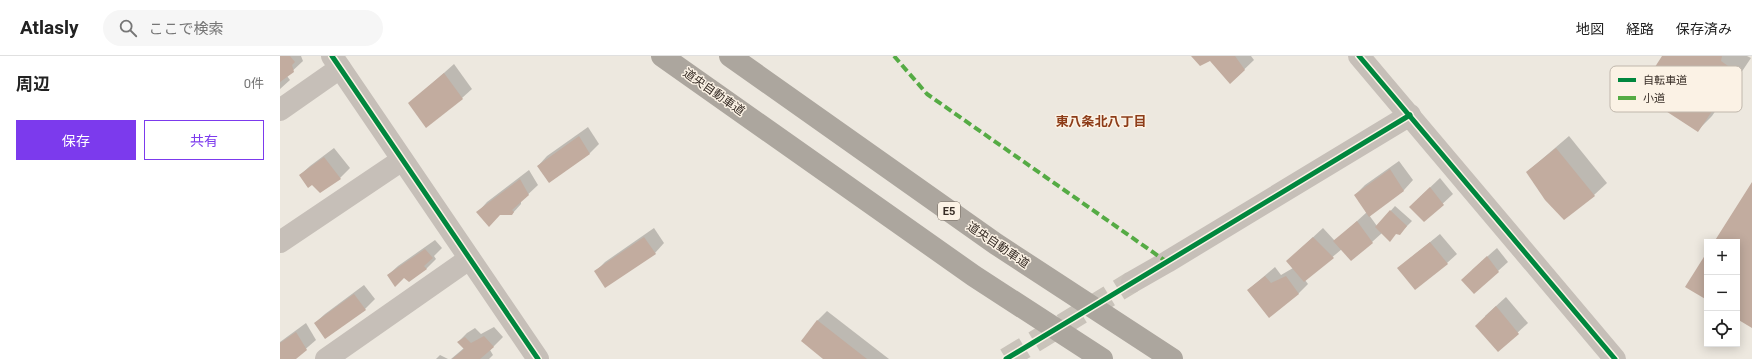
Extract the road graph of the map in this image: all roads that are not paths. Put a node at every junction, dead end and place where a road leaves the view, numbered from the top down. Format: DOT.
graph roads {
  1 [pos="662,56"];
  2 [pos="730,56"];
  3 [pos="1359,56"];
  4 [pos="336,62"];
  5 [pos="280,110"];
  6 [pos="1410,115"];
  7 [pos="402,160"];
  8 [pos="280,242"];
  9 [pos="468,259"];
  10 [pos="1132,282"];
  11 [pos="326,359"];
  12 [pos="538,359"];
  13 [pos="1102,359"];
  14 [pos="1172,359"];
  15 [pos="1615,359"];
  1 -- 13 [label="highway, 道央自動車道"];
  2 -- 14 [label="highway, 道央自動車道 / E5"];
  3 -- 6 [label="street"];
  4 -- 5 [label="street"];
  4 -- 7 [label="street"];
  6 -- 10 [label="street"];
  6 -- 15 [label="street"];
  7 -- 8 [label="street"];
  7 -- 9 [label="street"];
  9 -- 11 [label="street"];
  9 -- 12 [label="street"];
}
